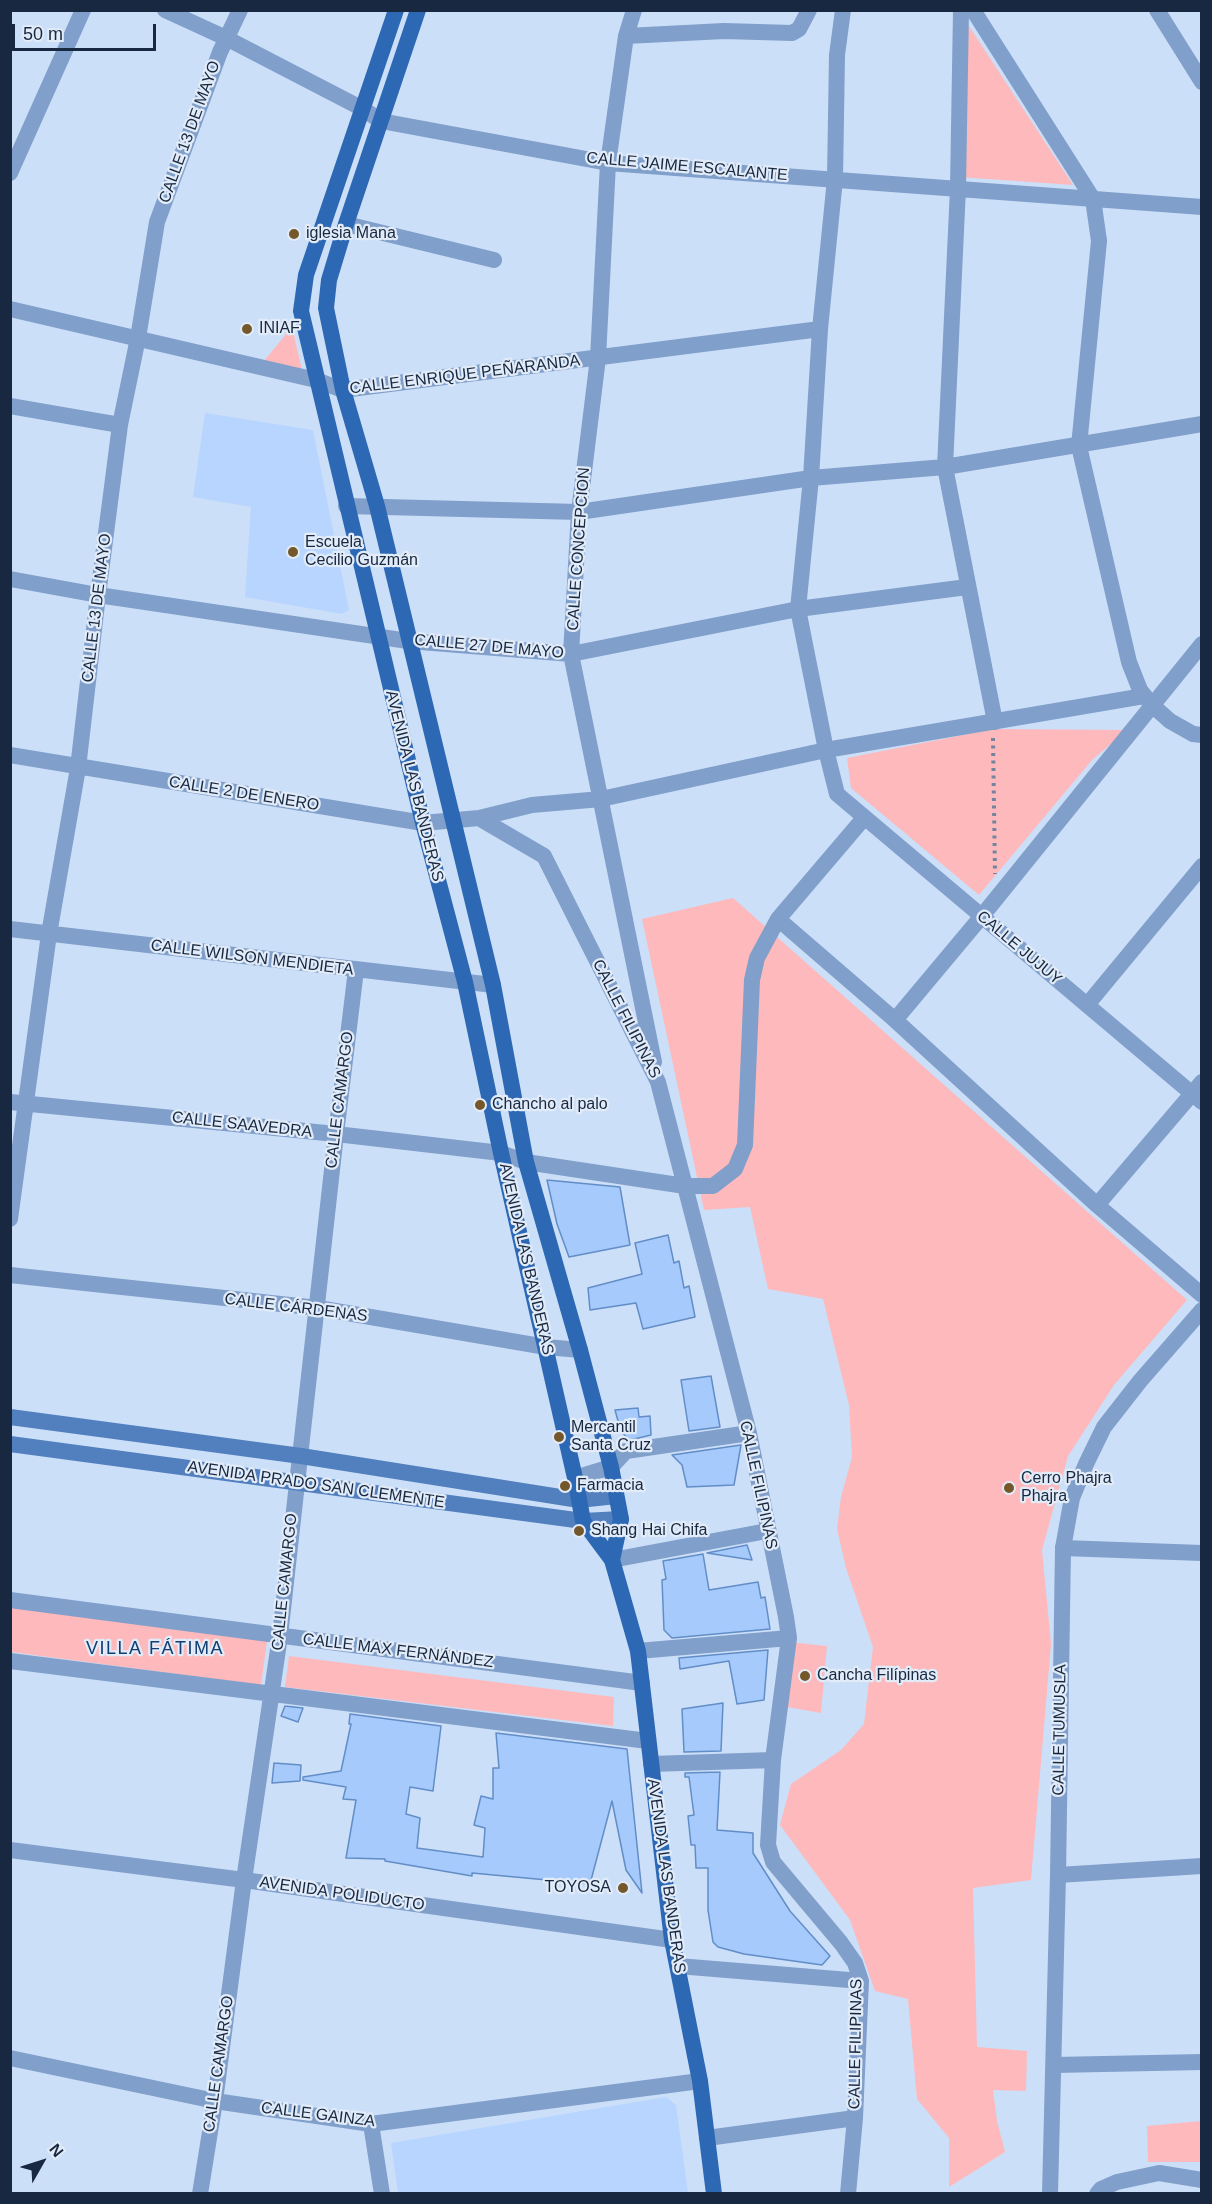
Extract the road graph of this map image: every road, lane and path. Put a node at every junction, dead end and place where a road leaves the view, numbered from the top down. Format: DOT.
graph roads {
  1 [pos="83,10"];
  2 [pos="165,10"];
  3 [pos="240,10"];
  4 [pos="396,10"];
  5 [pos="418,10"];
  6 [pos="634,10"];
  7 [pos="809,10"];
  8 [pos="843,10"];
  9 [pos="961,10"];
  10 [pos="973,10"];
  11 [pos="1157,10"];
  12 [pos="626,36"];
  13 [pos="226,38"];
  14 [pos="1202,81"];
  15 [pos="363,109"];
  16 [pos="381,121"];
  17 [pos="608,163"];
  18 [pos="10,174"];
  19 [pos="835,179"];
  20 [pos="958,188"];
  21 [pos="1093,199"];
  22 [pos="1202,207"];
  23 [pos="346,224"];
  24 [pos="494,260"];
  25 [pos="10,309"];
  26 [pos="820,328"];
  27 [pos="138,338"];
  28 [pos="598,358"];
  29 [pos="316,380"];
  30 [pos="343,390"];
  31 [pos="10,406"];
  32 [pos="1202,424"];
  33 [pos="120,425"];
  34 [pos="1079,446"];
  35 [pos="945,467"];
  36 [pos="811,478"];
  37 [pos="346,506"];
  38 [pos="376,506"];
  39 [pos="579,512"];
  40 [pos="10,579"];
  41 [pos="967,587"];
  42 [pos="98,595"];
  43 [pos="798,609"];
  44 [pos="378,636"];
  45 [pos="408,640"];
  46 [pos="1202,644"];
  47 [pos="571,654"];
  48 [pos="1148,700"];
  49 [pos="994,722"];
  50 [pos="1202,735"];
  51 [pos="826,750"];
  52 [pos="10,755"];
  53 [pos="78,768"];
  54 [pos="601,799"];
  55 [pos="478,818"];
  56 [pos="864,818"];
  57 [pos="453,822"];
  58 [pos="423,823"];
  59 [pos="1202,866"];
  60 [pos="995,899"];
  61 [pos="982,916"];
  62 [pos="778,919"];
  63 [pos="10,929"];
  64 [pos="49,934"];
  65 [pos="356,970"];
  66 [pos="465,982"];
  67 [pos="493,985"];
  68 [pos="1087,1005"];
  69 [pos="895,1020"];
  70 [pos="658,1082"];
  71 [pos="1198,1092"];
  72 [pos="18,1103"];
  73 [pos="336,1134"];
  74 [pos="501,1154"];
  75 [pos="526,1162"];
  76 [pos="685,1186"];
  77 [pos="1097,1205"];
  78 [pos="10,1219"];
  79 [pos="10,1275"];
  80 [pos="1202,1295"];
  81 [pos="318,1308"];
  82 [pos="1202,1310"];
  83 [pos="546,1347"];
  84 [pos="580,1350"];
  85 [pos="10,1417"];
  86 [pos="748,1433"];
  87 [pos="10,1444"];
  88 [pos="301,1456"];
  89 [pos="610,1467"];
  90 [pos="575,1478"];
  91 [pos="296,1482"];
  92 [pos="616,1496"];
  93 [pos="579,1500"];
  94 [pos="621,1519"];
  95 [pos="583,1521"];
  96 [pos="767,1531"];
  97 [pos="1063,1548"];
  98 [pos="1202,1553"];
  99 [pos="612,1560"];
  100 [pos="10,1600"];
  101 [pos="280,1636"];
  102 [pos="789,1638"];
  103 [pos="638,1651"];
  104 [pos="10,1661"];
  105 [pos="642,1683"];
  106 [pos="272,1694"];
  107 [pos="648,1741"];
  108 [pos="773,1760"];
  109 [pos="651,1764"];
  110 [pos="10,1850"];
  111 [pos="1201,1871"];
  112 [pos="1058,1875"];
  113 [pos="244,1880"];
  114 [pos="672,1940"];
  115 [pos="678,1966"];
  116 [pos="861,1981"];
  117 [pos="10,2058"];
  118 [pos="1202,2062"];
  119 [pos="1054,2065"];
  120 [pos="700,2081"];
  121 [pos="215,2101"];
  122 [pos="855,2118"];
  123 [pos="371,2124"];
  124 [pos="707,2138"];
  125 [pos="1202,2180"];
  126 [pos="200,2193"];
  127 [pos="381,2193"];
  128 [pos="714,2193"];
  129 [pos="848,2193"];
  130 [pos="1050,2193"];
  131 [pos="1097,2193"];
  1 -- 18 [label="street"];
  2 -- 13 [label="street, CALLE JAIME ESCALANTE"];
  3 -- 13 [label="street, CALLE 13 DE MAYO"];
  4 -- 15 [label="main road, AVENIDA LAS BANDERAS"];
  5 -- 16 [label="main road, AVENIDA LAS BANDERAS"];
  6 -- 12 [label="street, CALLE CONCEPCION"];
  7 -- 12 [label="street"];
  8 -- 19 [label="street"];
  9 -- 20 [label="street"];
  10 -- 21 [label="street"];
  11 -- 14 [label="street"];
  12 -- 17 [label="street, CALLE CONCEPCION"];
  13 -- 15 [label="street, CALLE JAIME ESCALANTE"];
  13 -- 27 [label="street, CALLE 13 DE MAYO"];
  15 -- 16 [label="street, CALLE JAIME ESCALANTE"];
  15 -- 29 [label="main road, AVENIDA LAS BANDERAS"];
  16 -- 17 [label="street, CALLE JAIME ESCALANTE"];
  16 -- 23 [label="main road, AVENIDA LAS BANDERAS"];
  17 -- 19 [label="street, CALLE JAIME ESCALANTE"];
  17 -- 28 [label="street, CALLE CONCEPCION"];
  19 -- 20 [label="street, CALLE JAIME ESCALANTE"];
  19 -- 26 [label="street"];
  20 -- 21 [label="street, CALLE JAIME ESCALANTE"];
  20 -- 35 [label="street"];
  21 -- 22 [label="street, CALLE JAIME ESCALANTE"];
  21 -- 34 [label="street"];
  23 -- 24 [label="street"];
  23 -- 30 [label="main road, AVENIDA LAS BANDERAS"];
  25 -- 27 [label="street, CALLE ENRIQUE PEÑARANDA"];
  26 -- 28 [label="street, CALLE ENRIQUE PEÑARANDA"];
  26 -- 36 [label="street"];
  27 -- 29 [label="street, CALLE ENRIQUE PEÑARANDA"];
  27 -- 33 [label="street, CALLE 13 DE MAYO"];
  28 -- 30 [label="street, CALLE ENRIQUE PEÑARANDA"];
  28 -- 39 [label="street, CALLE CONCEPCION"];
  29 -- 30 [label="street, CALLE ENRIQUE PEÑARANDA"];
  29 -- 37 [label="main road, AVENIDA LAS BANDERAS"];
  30 -- 38 [label="main road, AVENIDA LAS BANDERAS"];
  31 -- 33 [label="street"];
  32 -- 34 [label="street"];
  33 -- 42 [label="street, CALLE 13 DE MAYO"];
  34 -- 35 [label="street"];
  34 -- 48 [label="street"];
  35 -- 36 [label="street"];
  35 -- 41 [label="street"];
  36 -- 39 [label="street"];
  36 -- 43 [label="street"];
  37 -- 38 [label="street"];
  37 -- 44 [label="main road, AVENIDA LAS BANDERAS"];
  38 -- 39 [label="street"];
  38 -- 45 [label="main road, AVENIDA LAS BANDERAS"];
  39 -- 47 [label="street, CALLE CONCEPCION"];
  40 -- 42 [label="street, CALLE 27 DE MAYO"];
  41 -- 43 [label="street, CALLE 27 DE MAYO"];
  41 -- 49 [label="street"];
  42 -- 44 [label="street, CALLE 27 DE MAYO"];
  42 -- 53 [label="street, CALLE 13 DE MAYO"];
  43 -- 47 [label="street, CALLE 27 DE MAYO"];
  43 -- 51 [label="street"];
  44 -- 45 [label="street, CALLE 27 DE MAYO"];
  44 -- 58 [label="main road, AVENIDA LAS BANDERAS"];
  45 -- 47 [label="street, CALLE 27 DE MAYO"];
  45 -- 57 [label="main road, AVENIDA LAS BANDERAS"];
  46 -- 48 [label="street"];
  47 -- 54 [label="street, CALLE CONCEPCION"];
  48 -- 49 [label="street, CALLE 2 DE ENERO"];
  48 -- 50 [label="street"];
  48 -- 60 [label="street"];
  49 -- 51 [label="street, CALLE 2 DE ENERO"];
  49 -- 60 [label="path"];
  51 -- 54 [label="street, CALLE 2 DE ENERO"];
  51 -- 56 [label="street, CALLE JUJUY"];
  52 -- 53 [label="street, CALLE 2 DE ENERO"];
  53 -- 58 [label="street, CALLE 2 DE ENERO"];
  53 -- 64 [label="street, CALLE 13 DE MAYO"];
  54 -- 55 [label="street, CALLE 2 DE ENERO"];
  54 -- 70 [label="street, CALLE CONCEPCION"];
  55 -- 57 [label="street, CALLE 2 DE ENERO"];
  55 -- 70 [label="street, CALLE FILIPINAS"];
  56 -- 61 [label="street, CALLE JUJUY"];
  56 -- 62 [label="street, CALLE SAAVEDRA"];
  57 -- 58 [label="street, CALLE 2 DE ENERO"];
  57 -- 67 [label="main road, AVENIDA LAS BANDERAS"];
  58 -- 66 [label="main road, AVENIDA LAS BANDERAS"];
  59 -- 68 [label="street"];
  60 -- 61 [label="street"];
  61 -- 68 [label="street, CALLE JUJUY"];
  61 -- 69 [label="street"];
  62 -- 69 [label="street"];
  62 -- 76 [label="street, CALLE SAAVEDRA"];
  63 -- 64 [label="street, CALLE WILSON MENDIETA"];
  64 -- 65 [label="street, CALLE WILSON MENDIETA"];
  64 -- 72 [label="street, CALLE 13 DE MAYO"];
  65 -- 66 [label="street, CALLE WILSON MENDIETA"];
  65 -- 73 [label="street, CALLE CAMARGO"];
  66 -- 67 [label="street, CALLE WILSON MENDIETA"];
  66 -- 74 [label="main road, AVENIDA LAS BANDERAS"];
  67 -- 75 [label="main road, AVENIDA LAS BANDERAS"];
  68 -- 71 [label="street, CALLE JUJUY"];
  69 -- 77 [label="street"];
  70 -- 76 [label="street, CALLE FILIPINAS"];
  71 -- 77 [label="street"];
  72 -- 73 [label="street, CALLE SAAVEDRA"];
  72 -- 78 [label="street, CALLE 13 DE MAYO"];
  73 -- 74 [label="street, CALLE SAAVEDRA"];
  73 -- 81 [label="street, CALLE CAMARGO"];
  74 -- 75 [label="street, CALLE SAAVEDRA"];
  74 -- 83 [label="main road, AVENIDA LAS BANDERAS"];
  75 -- 76 [label="street, CALLE SAAVEDRA"];
  75 -- 84 [label="main road, AVENIDA LAS BANDERAS"];
  76 -- 86 [label="street, CALLE FILIPINAS"];
  77 -- 80 [label="street"];
  79 -- 81 [label="street, CALLE CÁRDENAS"];
  81 -- 83 [label="street, CALLE CÁRDENAS"];
  81 -- 88 [label="street, CALLE CAMARGO"];
  82 -- 97 [label="street, CALLE TUMUSLA"];
  83 -- 84 [label="street, CALLE CÁRDENAS"];
  83 -- 90 [label="main road, AVENIDA LAS BANDERAS"];
  84 -- 89 [label="main road, AVENIDA LAS BANDERAS"];
  85 -- 88 [label="main road, AVENIDA PRADO SAN CLEMENTE"];
  86 -- 89 [label="street"];
  86 -- 96 [label="street, CALLE FILIPINAS"];
  87 -- 91 [label="main road, AVENIDA PRADO SAN CLEMENTE"];
  88 -- 91 [label="street, CALLE CAMARGO"];
  88 -- 93 [label="main road, AVENIDA PRADO SAN CLEMENTE"];
  89 -- 90 [label="street"];
  89 -- 92 [label="main road, AVENIDA LAS BANDERAS"];
  90 -- 93 [label="main road, AVENIDA LAS BANDERAS"];
  91 -- 95 [label="main road, AVENIDA PRADO SAN CLEMENTE"];
  91 -- 101 [label="street, CALLE CAMARGO"];
  92 -- 93 [label="main road, AVENIDA PRADO SAN CLEMENTE"];
  92 -- 94 [label="main road, AVENIDA LAS BANDERAS"];
  93 -- 95 [label="main road, AVENIDA LAS BANDERAS"];
  94 -- 95 [label="main road, AVENIDA PRADO SAN CLEMENTE"];
  94 -- 99 [label="main road, AVENIDA LAS BANDERAS"];
  95 -- 99 [label="main road, AVENIDA LAS BANDERAS"];
  96 -- 99 [label="street"];
  96 -- 102 [label="street, CALLE FILIPINAS"];
  97 -- 98 [label="street"];
  97 -- 112 [label="street, CALLE TUMUSLA"];
  99 -- 103 [label="main road, AVENIDA LAS BANDERAS"];
  100 -- 101 [label="street, CALLE MAX FERNÁNDEZ"];
  101 -- 105 [label="street, CALLE MAX FERNÁNDEZ"];
  101 -- 106 [label="street, CALLE CAMARGO"];
  102 -- 103 [label="street"];
  102 -- 108 [label="street, CALLE FILIPINAS"];
  103 -- 105 [label="main road, AVENIDA LAS BANDERAS"];
  104 -- 106 [label="street"];
  105 -- 107 [label="main road, AVENIDA LAS BANDERAS"];
  106 -- 107 [label="street"];
  106 -- 113 [label="street, CALLE CAMARGO"];
  107 -- 109 [label="main road, AVENIDA LAS BANDERAS"];
  108 -- 109 [label="street"];
  108 -- 116 [label="street, CALLE FILIPINAS"];
  109 -- 114 [label="main road, AVENIDA LAS BANDERAS"];
  110 -- 113 [label="street, AVENIDA POLIDUCTO"];
  111 -- 112 [label="street"];
  112 -- 119 [label="street, CALLE TUMUSLA"];
  113 -- 114 [label="street, AVENIDA POLIDUCTO"];
  113 -- 121 [label="street, CALLE CAMARGO"];
  114 -- 115 [label="main road, AVENIDA LAS BANDERAS"];
  115 -- 116 [label="street"];
  115 -- 120 [label="main road, AVENIDA LAS BANDERAS"];
  116 -- 122 [label="street, CALLE FILIPINAS"];
  117 -- 121 [label="street, CALLE GAINZA"];
  118 -- 119 [label="street"];
  119 -- 130 [label="street, CALLE TUMUSLA"];
  120 -- 123 [label="street, CALLE GAINZA"];
  120 -- 124 [label="main road, AVENIDA LAS BANDERAS"];
  121 -- 123 [label="street, CALLE GAINZA"];
  121 -- 126 [label="street, CALLE CAMARGO"];
  122 -- 124 [label="street"];
  122 -- 129 [label="street, CALLE FILIPINAS"];
  123 -- 127 [label="street"];
  124 -- 128 [label="main road, AVENIDA LAS BANDERAS"];
  125 -- 131 [label="street"];
}
